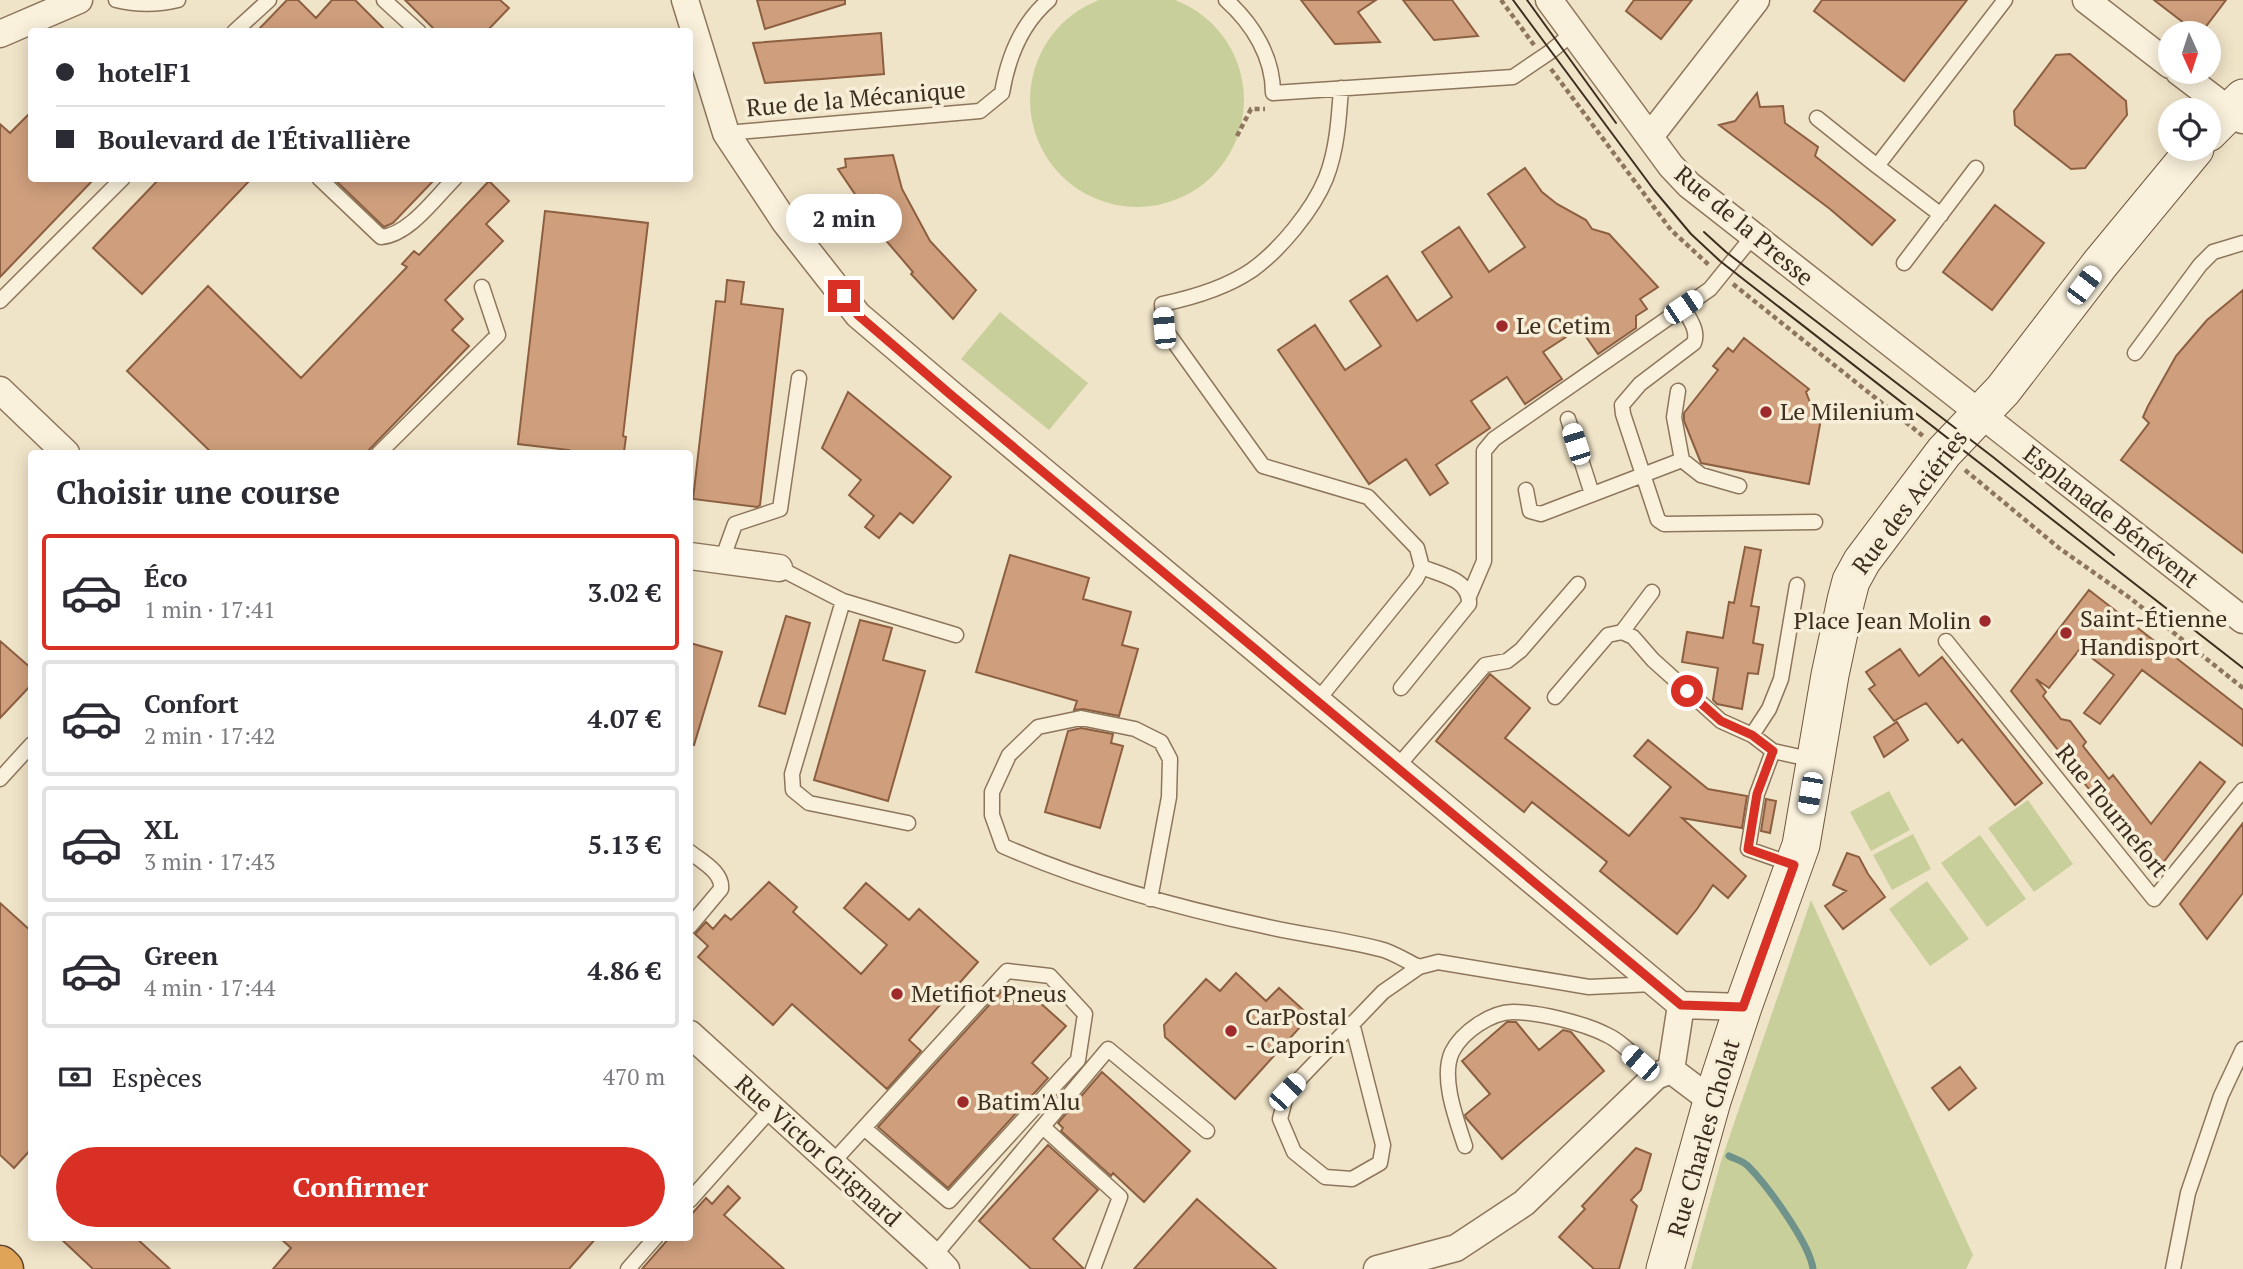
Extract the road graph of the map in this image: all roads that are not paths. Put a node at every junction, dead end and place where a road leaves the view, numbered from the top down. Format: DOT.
graph roads {
  1 [pos="116,0"];
  2 [pos="177,0"];
  3 [pos="269,0"];
  4 [pos="384,0"];
  5 [pos="685,0"];
  6 [pos="1049,0"];
  7 [pos="1226,0"];
  8 [pos="1549,0"];
  9 [pos="1756,0"];
  10 [pos="2005,0"];
  11 [pos="2086,0"];
  12 [pos="66,2"];
  13 [pos="238,28"];
  14 [pos="415,28"];
  15 [pos="1574,32"];
  16 [pos="0,34"];
  17 [pos="2158,56"];
  18 [pos="2193,84"];
  19 [pos="1341,88"];
  20 [pos="2231,116"];
  21 [pos="1817,118"];
  22 [pos="726,133"];
  23 [pos="1651,135"];
  24 [pos="2185,161"];
  25 [pos="1877,166"];
  26 [pos="1976,168"];
  27 [pos="119,182"];
  28 [pos="323,182"];
  29 [pos="451,182"];
  30 [pos="1941,215"];
  31 [pos="1753,236"];
  32 [pos="2243,243"];
  33 [pos="1904,263"];
  34 [pos="482,287"];
  35 [pos="0,301"];
  36 [pos="1683,307"];
  37 [pos="2135,353"];
  38 [pos="799,378"];
  39 [pos="0,390"];
  40 [pos="1678,391"];
  41 [pos="1979,413"];
  42 [pos="1568,419"];
  43 [pos="63,450"];
  44 [pos="382,450"];
  45 [pos="1682,460"];
  46 [pos="1644,477"];
  47 [pos="1739,485"];
  48 [pos="1526,490"];
  49 [pos="1592,494"];
  50 [pos="1815,522"];
  51 [pos="693,556"];
  52 [pos="722,560"];
  53 [pos="779,568"];
  54 [pos="1422,568"];
  55 [pos="1578,584"];
  56 [pos="1797,585"];
  57 [pos="1652,593"];
  58 [pos="1470,594"];
  59 [pos="844,601"];
  60 [pos="2243,620"];
  61 [pos="1622,632"];
  62 [pos="956,635"];
  63 [pos="1946,641"];
  64 [pos="1401,688"];
  65 [pos="1555,697"];
  66 [pos="1317,701"];
  67 [pos="1752,735"];
  68 [pos="28,748"];
  69 [pos="1773,751"];
  70 [pos="1816,760"];
  71 [pos="1396,767"];
  72 [pos="0,779"];
  73 [pos="2243,790"];
  74 [pos="908,823"];
  75 [pos="693,854"];
  76 [pos="1794,865"];
  77 [pos="1150,898"];
  78 [pos="693,922"];
  79 [pos="1419,967"];
  80 [pos="1656,984"];
  81 [pos="1681,1005"];
  82 [pos="1743,1007"];
  83 [pos="1352,1023"];
  84 [pos="693,1037"];
  85 [pos="2243,1049"];
  86 [pos="1663,1073"];
  87 [pos="1712,1101"];
  88 [pos="772,1108"];
  89 [pos="1043,1127"];
  90 [pos="864,1128"];
  91 [pos="1207,1131"];
  92 [pos="1465,1146"];
  93 [pos="832,1163"];
  94 [pos="693,1197"];
  95 [pos="652,1241"];
  96 [pos="940,1262"];
  97 [pos="0,1265"];
  98 [pos="1390,1267"];
  99 [pos="4,1269"];
  100 [pos="628,1269"];
  101 [pos="1093,1269"];
  102 [pos="1665,1269"];
  103 [pos="2173,1269"];
  1 -- 2 [label="lane"];
  3 -- 13 [label="lane"];
  4 -- 14 [label="lane"];
  5 -- 22 [label="street"];
  6 -- 22 [label="lane, Rue de la Mécanique"];
  7 -- 19 [label="lane"];
  8 -- 15 [label="street, Rue de la Presse"];
  9 -- 23 [label="street"];
  10 -- 25 [label="lane"];
  11 -- 17 [label="street"];
  12 -- 16 [label="street"];
  15 -- 19 [label="lane"];
  15 -- 23 [label="street, Rue de la Presse"];
  18 -- 20 [label="street"];
  19 -- 54 [label="lane"];
  21 -- 25 [label="lane"];
  22 -- 66 [label="street"];
  23 -- 31 [label="street, Rue de la Presse"];
  24 -- 41 [label="street, Rue des Aciéries"];
  25 -- 30 [label="lane"];
  26 -- 30 [label="lane"];
  27 -- 35 [label="lane"];
  28 -- 29 [label="lane"];
  30 -- 33 [label="lane"];
  31 -- 36 [label="lane"];
  31 -- 41 [label="street, Rue de la Presse"];
  32 -- 37 [label="lane"];
  34 -- 44 [label="lane"];
  36 -- 46 [label="lane"];
  36 -- 58 [label="lane"];
  38 -- 52 [label="lane"];
  39 -- 43 [label="street"];
  40 -- 45 [label="lane"];
  41 -- 60 [label="street, Esplanade Bénévent"];
  41 -- 70 [label="street, Rue des Aciéries"];
  42 -- 49 [label="lane"];
  45 -- 46 [label="lane"];
  45 -- 47 [label="lane"];
  46 -- 49 [label="lane"];
  46 -- 50 [label="lane"];
  48 -- 49 [label="lane"];
  51 -- 52 [label="street"];
  52 -- 53 [label="street"];
  53 -- 59 [label="lane"];
  54 -- 58 [label="lane"];
  54 -- 66 [label="lane"];
  55 -- 71 [label="lane"];
  56 -- 67 [label="lane"];
  57 -- 61 [label="lane"];
  58 -- 64 [label="lane"];
  59 -- 62 [label="lane"];
  59 -- 74 [label="lane"];
  61 -- 65 [label="lane"];
  61 -- 67 [label="lane"];
  63 -- 73 [label="lane, Rue Tournefort"];
  66 -- 71 [label="street"];
  67 -- 69 [label="lane"];
  68 -- 72 [label="lane"];
  69 -- 70 [label="lane"];
  69 -- 76 [label="lane"];
  70 -- 76 [label="street, Rue des Aciéries"];
  71 -- 80 [label="street"];
  75 -- 78 [label="lane"];
  76 -- 82 [label="street, Rue des Aciéries"];
  77 -- 77 [label="lane"];
  77 -- 79 [label="lane"];
  79 -- 80 [label="lane"];
  79 -- 83 [label="lane"];
  80 -- 81 [label="street"];
  81 -- 82 [label="street"];
  81 -- 86 [label="street"];
  82 -- 87 [label="street, Rue Charles Cholat"];
  83 -- 83 [label="lane"];
  84 -- 88 [label="street, Rue Victor Grignard"];
  85 -- 103 [label="lane"];
  86 -- 87 [label="street"];
  86 -- 92 [label="lane"];
  86 -- 98 [label="street"];
  87 -- 102 [label="street, Rue Charles Cholat"];
  88 -- 93 [label="street, Rue Victor Grignard"];
  88 -- 94 [label="lane"];
  89 -- 91 [label="lane"];
  89 -- 96 [label="lane"];
  89 -- 101 [label="lane"];
  90 -- 90 [label="lane"];
  90 -- 93 [label="lane"];
  93 -- 96 [label="street, Rue Victor Grignard"];
  95 -- 100 [label="lane"];
  97 -- 99 [label="highway"];
}
